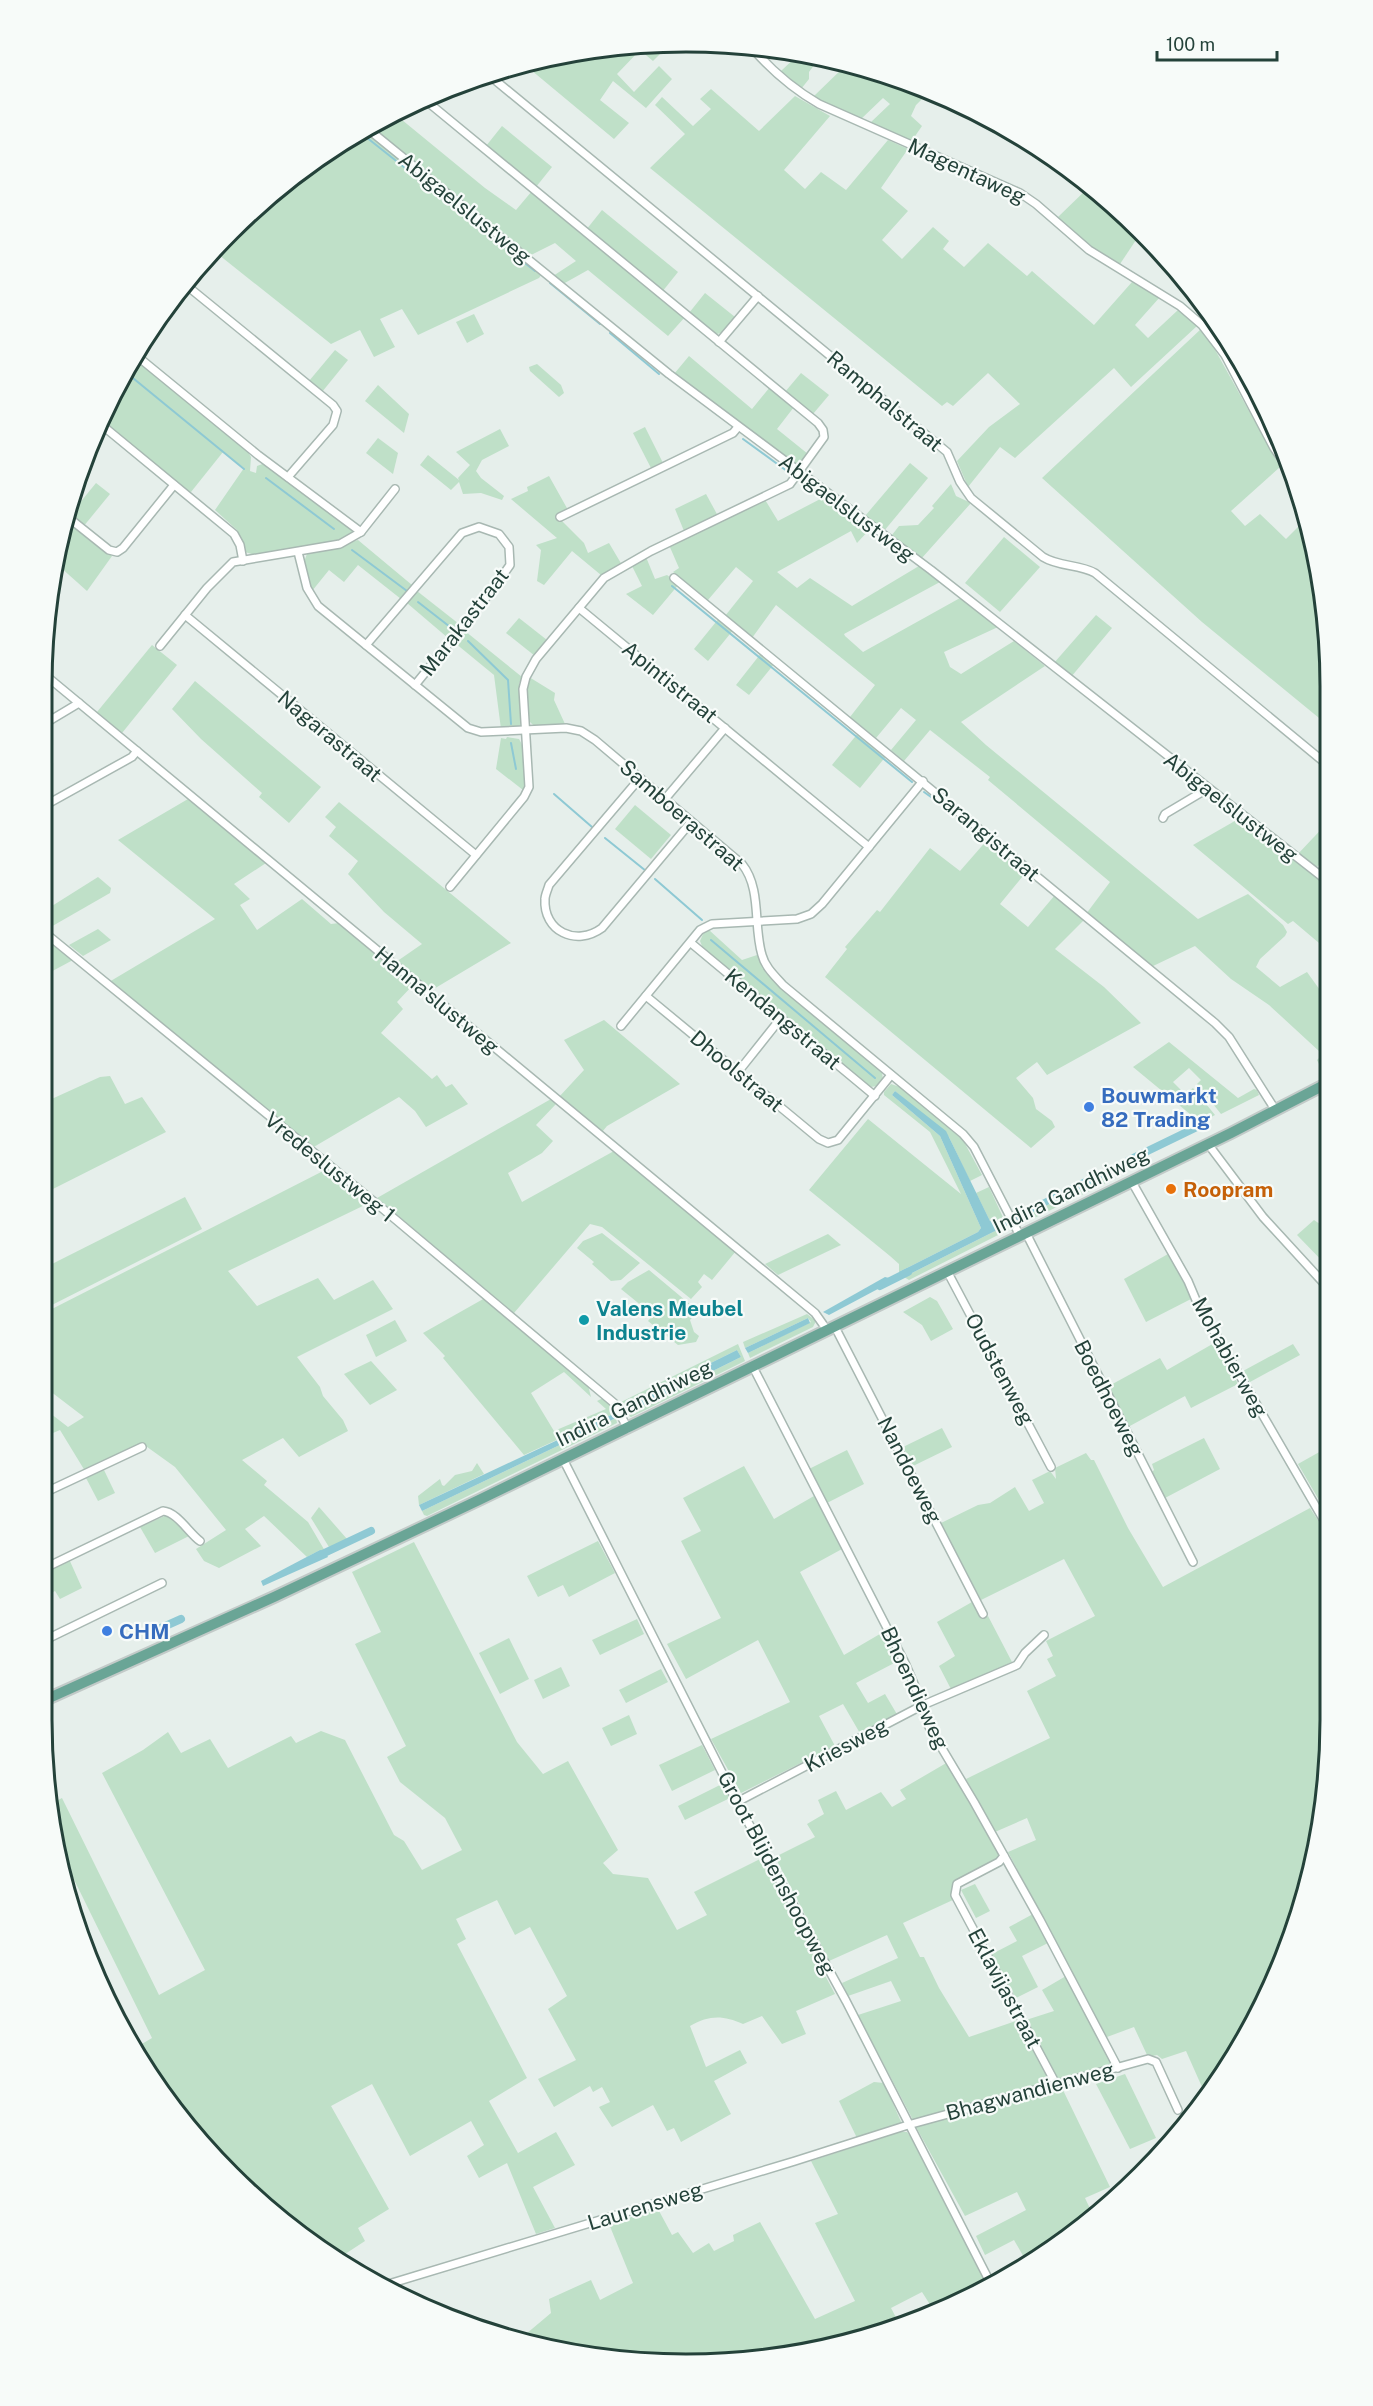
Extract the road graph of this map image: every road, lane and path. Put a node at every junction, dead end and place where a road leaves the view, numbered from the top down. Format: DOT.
graph roads {
  1 [pos="761,57"];
  2 [pos="497,82"];
  3 [pos="433,106"];
  4 [pos="375,134"];
  5 [pos="192,290"];
  6 [pos="758,296"];
  7 [pos="719,342"];
  8 [pos="142,360"];
  9 [pos="738,427"];
  10 [pos="107,430"];
  11 [pos="1272,445"];
  12 [pos="799,472"];
  13 [pos="288,477"];
  14 [pos="174,485"];
  15 [pos="395,489"];
  16 [pos="560,517"];
  17 [pos="74,522"];
  18 [pos="361,532"];
  19 [pos="298,552"];
  20 [pos="243,561"];
  21 [pos="674,578"];
  22 [pos="579,608"];
  23 [pos="185,615"];
  24 [pos="366,645"];
  25 [pos="160,646"];
  26 [pos="52,681"];
  27 [pos="415,685"];
  28 [pos="79,703"];
  29 [pos="52,719"];
  30 [pos="725,728"];
  31 [pos="524,730"];
  32 [pos="137,751"];
  33 [pos="1320,758"];
  34 [pos="640,778"];
  35 [pos="923,781"];
  36 [pos="1206,788"];
  37 [pos="665,799"];
  38 [pos="52,802"];
  39 [pos="1163,818"];
  40 [pos="691,822"];
  41 [pos="869,847"];
  42 [pos="476,855"];
  43 [pos="1320,875"];
  44 [pos="450,887"];
  45 [pos="757,920"];
  46 [pos="52,939"];
  47 [pos="690,943"];
  48 [pos="646,996"];
  49 [pos="781,1018"];
  50 [pos="621,1026"];
  51 [pos="738,1072"];
  52 [pos="891,1075"];
  53 [pos="1320,1086"];
  54 [pos="875,1096"];
  55 [pos="1274,1107"];
  56 [pos="1208,1144"];
  57 [pos="1132,1182"];
  58 [pos="1007,1213"];
  59 [pos="1021,1233"];
  60 [pos="947,1271"];
  61 [pos="1320,1279"];
  62 [pos="831,1328"];
  63 [pos="753,1367"];
  64 [pos="625,1425"];
  65 [pos="142,1447"];
  66 [pos="563,1459"];
  67 [pos="1051,1467"];
  68 [pos="52,1489"];
  69 [pos="1320,1514"];
  70 [pos="200,1541"];
  71 [pos="1193,1562"];
  72 [pos="52,1565"];
  73 [pos="162,1584"];
  74 [pos="983,1614"];
  75 [pos="1044,1635"];
  76 [pos="52,1637"];
  77 [pos="52,1698"];
  78 [pos="923,1705"];
  79 [pos="737,1802"];
  80 [pos="1004,1856"];
  81 [pos="1118,2068"];
  82 [pos="1057,2086"];
  83 [pos="1178,2110"];
  84 [pos="908,2125"];
  85 [pos="988,2277"];
  86 [pos="395,2282"];
  1 -- 11 [label="street, Magentaweg"];
  2 -- 6 [label="street, Ramphalstraat"];
  3 -- 7 [label="street"];
  4 -- 9 [label="street, Abigaelslustweg"];
  5 -- 13 [label="street"];
  6 -- 7 [label="street"];
  6 -- 33 [label="street, Ramphalstraat"];
  7 -- 12 [label="street"];
  8 -- 13 [label="street"];
  9 -- 12 [label="street, Abigaelslustweg"];
  9 -- 16 [label="street"];
  10 -- 14 [label="street"];
  12 -- 22 [label="street"];
  12 -- 36 [label="street, Abigaelslustweg"];
  13 -- 18 [label="street"];
  14 -- 17 [label="street"];
  14 -- 20 [label="street"];
  15 -- 18 [label="street"];
  18 -- 19 [label="street"];
  19 -- 20 [label="street"];
  19 -- 24 [label="street, Samboerastraat"];
  20 -- 23 [label="street"];
  21 -- 35 [label="street, Sarangistraat"];
  22 -- 30 [label="street, Apintistraat"];
  22 -- 31 [label="street"];
  23 -- 25 [label="street"];
  23 -- 42 [label="street, Nagarastraat"];
  24 -- 27 [label="street, Samboerastraat"];
  24 -- 27 [label="street, Marakastraat"];
  26 -- 28 [label="street, Hanna'slustweg"];
  27 -- 31 [label="street, Samboerastraat"];
  28 -- 29 [label="street"];
  28 -- 32 [label="street, Hanna'slustweg"];
  30 -- 37 [label="street"];
  30 -- 41 [label="street, Apintistraat"];
  31 -- 34 [label="street, Samboerastraat"];
  31 -- 42 [label="street"];
  32 -- 38 [label="street"];
  32 -- 62 [label="street, Hanna'slustweg"];
  34 -- 37 [label="street, Samboerastraat"];
  34 -- 40 [label="street"];
  35 -- 41 [label="street"];
  35 -- 55 [label="street, Sarangistraat"];
  36 -- 39 [label="street"];
  36 -- 43 [label="street, Abigaelslustweg"];
  37 -- 40 [label="street, Samboerastraat"];
  40 -- 45 [label="street, Samboerastraat"];
  41 -- 45 [label="street"];
  42 -- 44 [label="street"];
  45 -- 47 [label="street"];
  45 -- 52 [label="street, Samboerastraat"];
  46 -- 64 [label="street, Vredeslustweg 1"];
  47 -- 48 [label="street"];
  47 -- 49 [label="street, Kendangstraat"];
  48 -- 50 [label="street"];
  48 -- 51 [label="street, Dhoolstraat"];
  49 -- 51 [label="street"];
  49 -- 54 [label="street, Kendangstraat"];
  51 -- 54 [label="street, Dhoolstraat"];
  52 -- 54 [label="street"];
  52 -- 58 [label="street, Samboerastraat"];
  53 -- 55 [label="main road, Indira Gandhiweg"];
  55 -- 56 [label="main road, Indira Gandhiweg"];
  56 -- 57 [label="main road, Indira Gandhiweg"];
  56 -- 61 [label="street"];
  57 -- 59 [label="main road, Indira Gandhiweg"];
  57 -- 69 [label="street, Mohabierweg"];
  58 -- 59 [label="street, Boedhoeweg"];
  59 -- 60 [label="main road, Indira Gandhiweg"];
  59 -- 71 [label="street, Boedhoeweg"];
  60 -- 62 [label="main road, Indira Gandhiweg"];
  60 -- 67 [label="street, Oudstenweg"];
  62 -- 63 [label="main road, Indira Gandhiweg"];
  62 -- 74 [label="street, Nandoeweg"];
  63 -- 64 [label="main road, Indira Gandhiweg"];
  63 -- 78 [label="street, Bhoendieweg"];
  64 -- 66 [label="main road, Indira Gandhiweg"];
  65 -- 68 [label="street"];
  66 -- 77 [label="main road, Indira Gandhiweg"];
  66 -- 79 [label="street, Groot Blijdenshoopweg"];
  70 -- 72 [label="street"];
  73 -- 76 [label="street"];
  75 -- 78 [label="street, Kriesweg"];
  78 -- 79 [label="street, Kriesweg"];
  78 -- 80 [label="street, Bhoendieweg"];
  79 -- 84 [label="street, Groot Blijdenshoopweg"];
  80 -- 81 [label="street, Bhoendieweg"];
  80 -- 82 [label="street, Eklavijastraat"];
  81 -- 82 [label="street, Bhagwandienweg"];
  81 -- 83 [label="street, Bhagwandienweg"];
  82 -- 84 [label="street, Bhagwandienweg"];
  84 -- 85 [label="street, Groot Blijdenshoopweg"];
  84 -- 86 [label="street, Laurensweg"];
}
